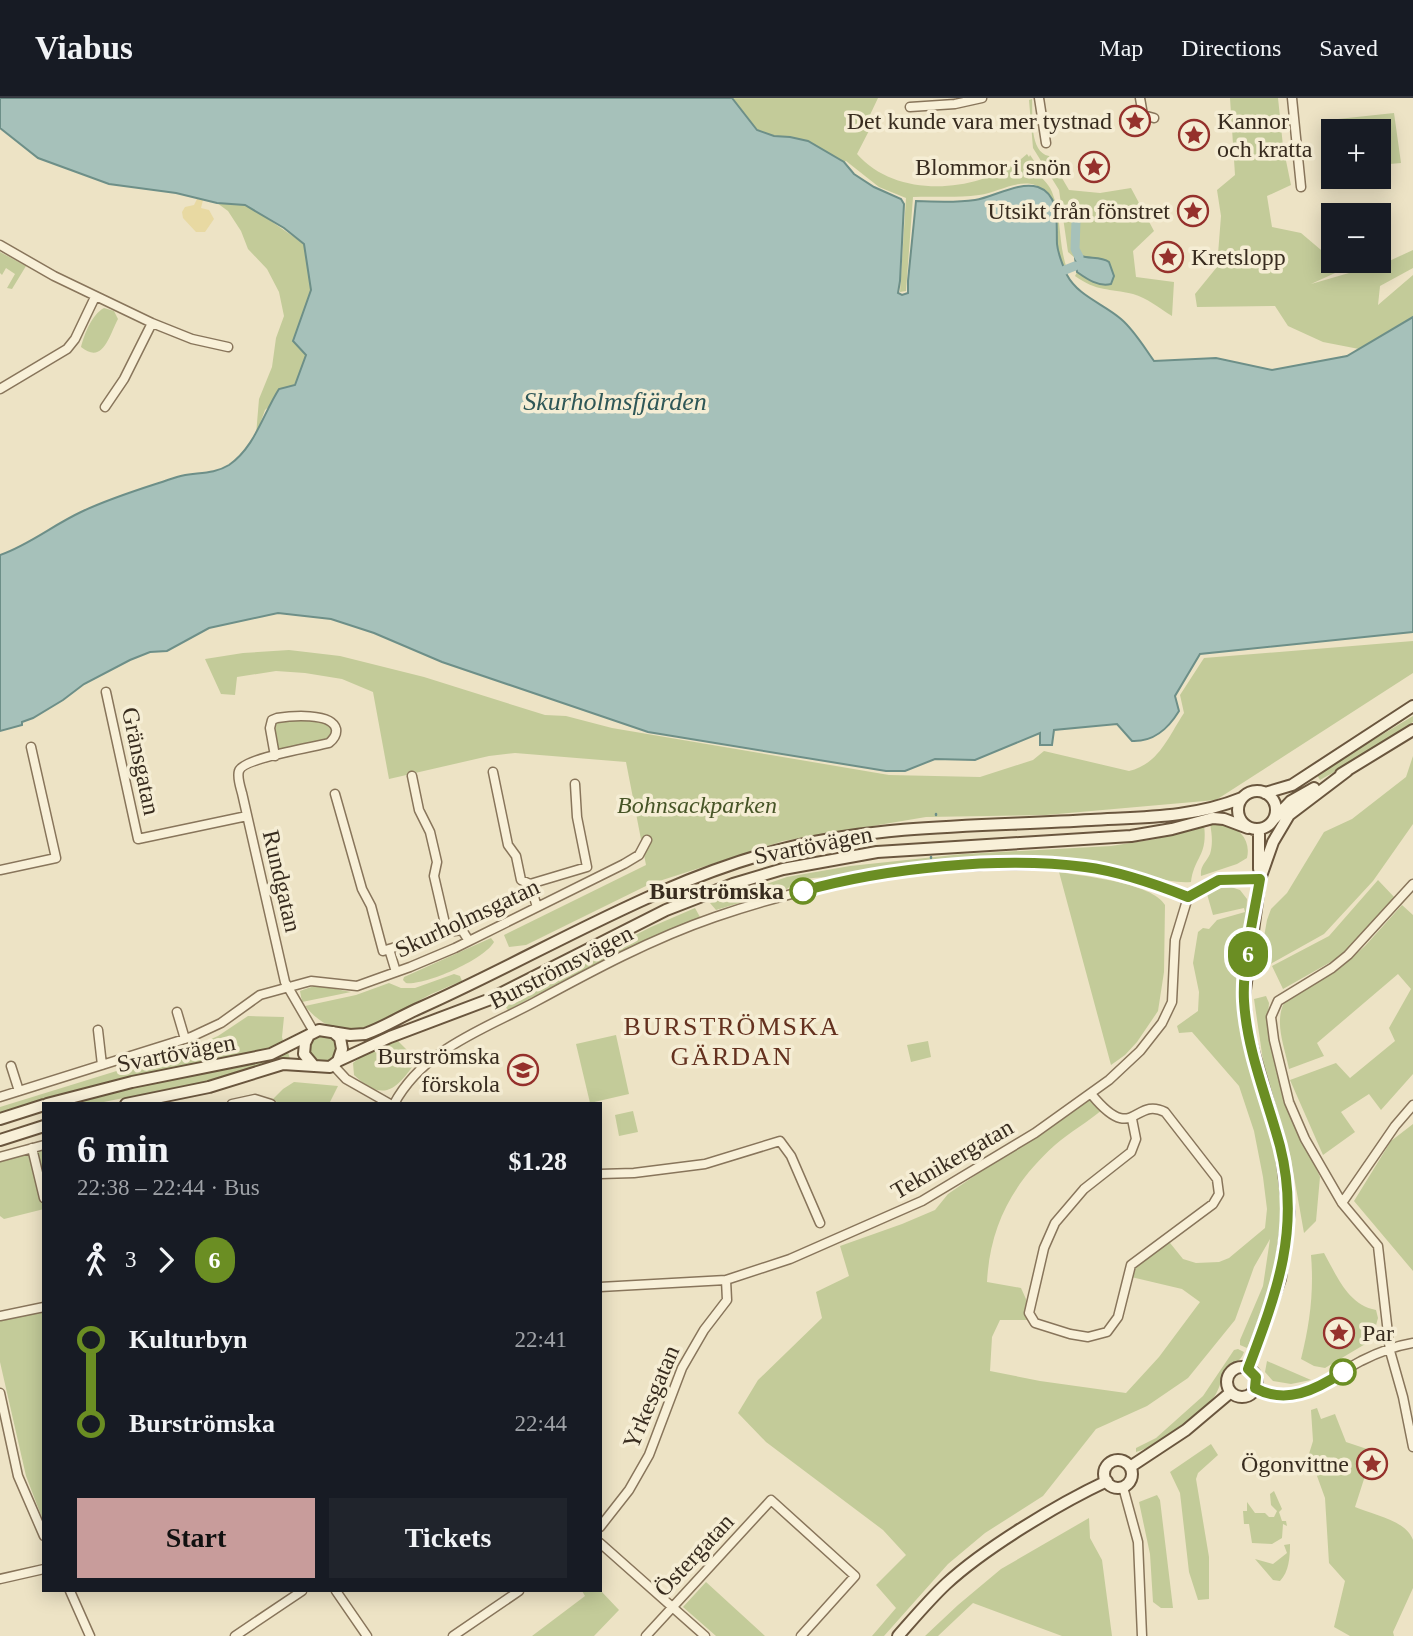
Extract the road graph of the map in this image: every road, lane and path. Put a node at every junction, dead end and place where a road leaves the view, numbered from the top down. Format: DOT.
graph roads {
  1 [pos="982,98"];
  2 [pos="1039,98"];
  3 [pos="1140,98"];
  4 [pos="1292,98"];
  5 [pos="910,107"];
  6 [pos="1154,118"];
  7 [pos="1046,143"];
  8 [pos="1301,187"];
  9 [pos="0,245"];
  10 [pos="95,296"];
  11 [pos="152,323"];
  12 [pos="228,347"];
  13 [pos="0,388"];
  14 [pos="105,407"];
  15 [pos="106,692"];
  16 [pos="1413,706"];
  17 [pos="1413,730"];
  18 [pos="31,747"];
  19 [pos="275,756"];
  20 [pos="1347,771"];
  21 [pos="493,772"];
  22 [pos="412,776"];
  23 [pos="575,784"];
  24 [pos="1265,793"];
  25 [pos="335,794"];
  26 [pos="1242,798"];
  27 [pos="1212,814"];
  28 [pos="247,816"];
  29 [pos="1194,818"];
  30 [pos="1274,819"];
  31 [pos="1253,829"];
  32 [pos="647,840"];
  33 [pos="0,870"];
  34 [pos="576,870"];
  35 [pos="1260,879"];
  36 [pos="530,884"];
  37 [pos="1413,884"];
  38 [pos="581,885"];
  39 [pos="1188,897"];
  40 [pos="537,907"];
  41 [pos="447,932"];
  42 [pos="469,941"];
  43 [pos="389,949"];
  44 [pos="396,972"];
  45 [pos="288,988"];
  46 [pos="177,1012"];
  47 [pos="98,1030"];
  48 [pos="333,1032"];
  49 [pos="312,1033"];
  50 [pos="185,1039"];
  51 [pos="336,1063"];
  52 [pos="102,1065"];
  53 [pos="11,1066"];
  54 [pos="316,1067"];
  55 [pos="19,1091"];
  56 [pos="1092,1095"];
  57 [pos="0,1097"];
  58 [pos="57,1102"];
  59 [pos="136,1102"];
  60 [pos="241,1102"];
  61 [pos="265,1102"];
  62 [pos="388,1102"];
  63 [pos="393,1102"];
  64 [pos="1413,1105"];
  65 [pos="42,1106"];
  66 [pos="0,1119"];
  67 [pos="1132,1119"];
  68 [pos="42,1127"];
  69 [pos="0,1140"];
  70 [pos="42,1146"];
  71 [pos="32,1148"];
  72 [pos="0,1157"];
  73 [pos="602,1174"];
  74 [pos="42,1190"];
  75 [pos="1342,1203"];
  76 [pos="820,1223"];
  77 [pos="726,1280"];
  78 [pos="602,1287"];
  79 [pos="42,1307"];
  80 [pos="0,1316"];
  81 [pos="1413,1343"];
  82 [pos="1390,1349"];
  83 [pos="1248,1369"];
  84 [pos="1255,1388"];
  85 [pos="1231,1392"];
  86 [pos="0,1393"];
  87 [pos="1413,1447"];
  88 [pos="1130,1467"];
  89 [pos="1107,1482"];
  90 [pos="1123,1487"];
  91 [pos="602,1524"];
  92 [pos="42,1531"];
  93 [pos="602,1545"];
  94 [pos="42,1569"];
  95 [pos="0,1579"];
  96 [pos="70,1592"];
  97 [pos="301,1592"];
  98 [pos="337,1592"];
  99 [pos="518,1592"];
  100 [pos="671,1606"];
  101 [pos="90,1636"];
  102 [pos="235,1636"];
  103 [pos="367,1636"];
  104 [pos="453,1636"];
  105 [pos="646,1636"];
  106 [pos="705,1636"];
  107 [pos="801,1636"];
  108 [pos="898,1636"];
  109 [pos="1142,1636"];
  1 -- 5 [label="street"];
  2 -- 7 [label="street"];
  3 -- 6 [label="street"];
  4 -- 8 [label="street"];
  9 -- 10 [label="street"];
  10 -- 11 [label="street"];
  10 -- 13 [label="street"];
  11 -- 12 [label="street"];
  11 -- 14 [label="street"];
  15 -- 28 [label="street, Gränsgatan"];
  16 -- 24 [label="main road"];
  17 -- 20 [label="main road"];
  18 -- 33 [label="street"];
  19 -- 19 [label="street, Rundgatan"];
  19 -- 28 [label="street, Rundgatan"];
  20 -- 30 [label="main road"];
  20 -- 35 [label="main road"];
  21 -- 36 [label="street"];
  22 -- 41 [label="street"];
  23 -- 34 [label="street"];
  24 -- 26 [label="main road"];
  24 -- 30 [label="main road"];
  25 -- 43 [label="street"];
  26 -- 27 [label="main road, Svartövägen"];
  26 -- 31 [label="main road"];
  27 -- 29 [label="main road, Svartövägen"];
  27 -- 31 [label="main road, Svartövägen"];
  28 -- 45 [label="street, Rundgatan"];
  29 -- 48 [label="main road, Svartövägen"];
  29 -- 51 [label="main road, Svartövägen"];
  30 -- 31 [label="main road"];
  31 -- 35 [label="main road"];
  32 -- 38 [label="street, Skurholmsgatan"];
  34 -- 36 [label="street"];
  34 -- 38 [label="street"];
  35 -- 39 [label="street"];
  35 -- 83 [label="main road"];
  36 -- 40 [label="street"];
  37 -- 75 [label="street"];
  38 -- 40 [label="street, Skurholmsgatan"];
  39 -- 56 [label="street, Teknikergatan"];
  39 -- 63 [label="street, Burströmsvägen"];
  40 -- 42 [label="street, Skurholmsgatan"];
  41 -- 42 [label="street"];
  41 -- 43 [label="street"];
  42 -- 44 [label="street, Skurholmsgatan"];
  43 -- 44 [label="street"];
  44 -- 45 [label="street, Skurholmsgatan"];
  45 -- 49 [label="street, Rundgatan"];
  45 -- 50 [label="street, Skurholmsgatan"];
  46 -- 50 [label="street"];
  47 -- 52 [label="street"];
  48 -- 49 [label="main road"];
  48 -- 51 [label="main road"];
  49 -- 54 [label="main road"];
  49 -- 58 [label="main road, Svartövägen"];
  50 -- 52 [label="street, Skurholmsgatan"];
  51 -- 54 [label="main road"];
  51 -- 62 [label="street"];
  52 -- 55 [label="street, Skurholmsgatan"];
  53 -- 55 [label="street"];
  54 -- 59 [label="main road, Svartövägen"];
  55 -- 57 [label="street, Skurholmsgatan"];
  56 -- 67 [label="street"];
  56 -- 77 [label="street, Teknikergatan"];
  60 -- 61 [label="street"];
  64 -- 75 [label="street"];
  65 -- 66 [label="main road, Svartövägen"];
  67 -- 67 [label="street"];
  68 -- 69 [label="main road"];
  70 -- 71 [label="street"];
  71 -- 72 [label="street"];
  71 -- 74 [label="street"];
  73 -- 76 [label="street"];
  75 -- 82 [label="street"];
  77 -- 78 [label="street, Teknikergatan"];
  77 -- 91 [label="street, Yrkesgatan"];
  79 -- 80 [label="street"];
  81 -- 82 [label="street"];
  82 -- 84 [label="street"];
  82 -- 87 [label="street"];
  83 -- 84 [label="main road"];
  83 -- 85 [label="main road"];
  84 -- 85 [label="main road"];
  85 -- 88 [label="main road"];
  86 -- 92 [label="street"];
  88 -- 89 [label="main road"];
  88 -- 90 [label="main road"];
  89 -- 90 [label="main road"];
  89 -- 108 [label="main road"];
  90 -- 109 [label="street"];
  93 -- 100 [label="street"];
  94 -- 95 [label="street"];
  96 -- 101 [label="street"];
  97 -- 102 [label="street"];
  98 -- 103 [label="street"];
  99 -- 104 [label="street"];
  100 -- 105 [label="street, Östergatan"];
  100 -- 106 [label="street"];
  100 -- 107 [label="street, Östergatan"];
}
